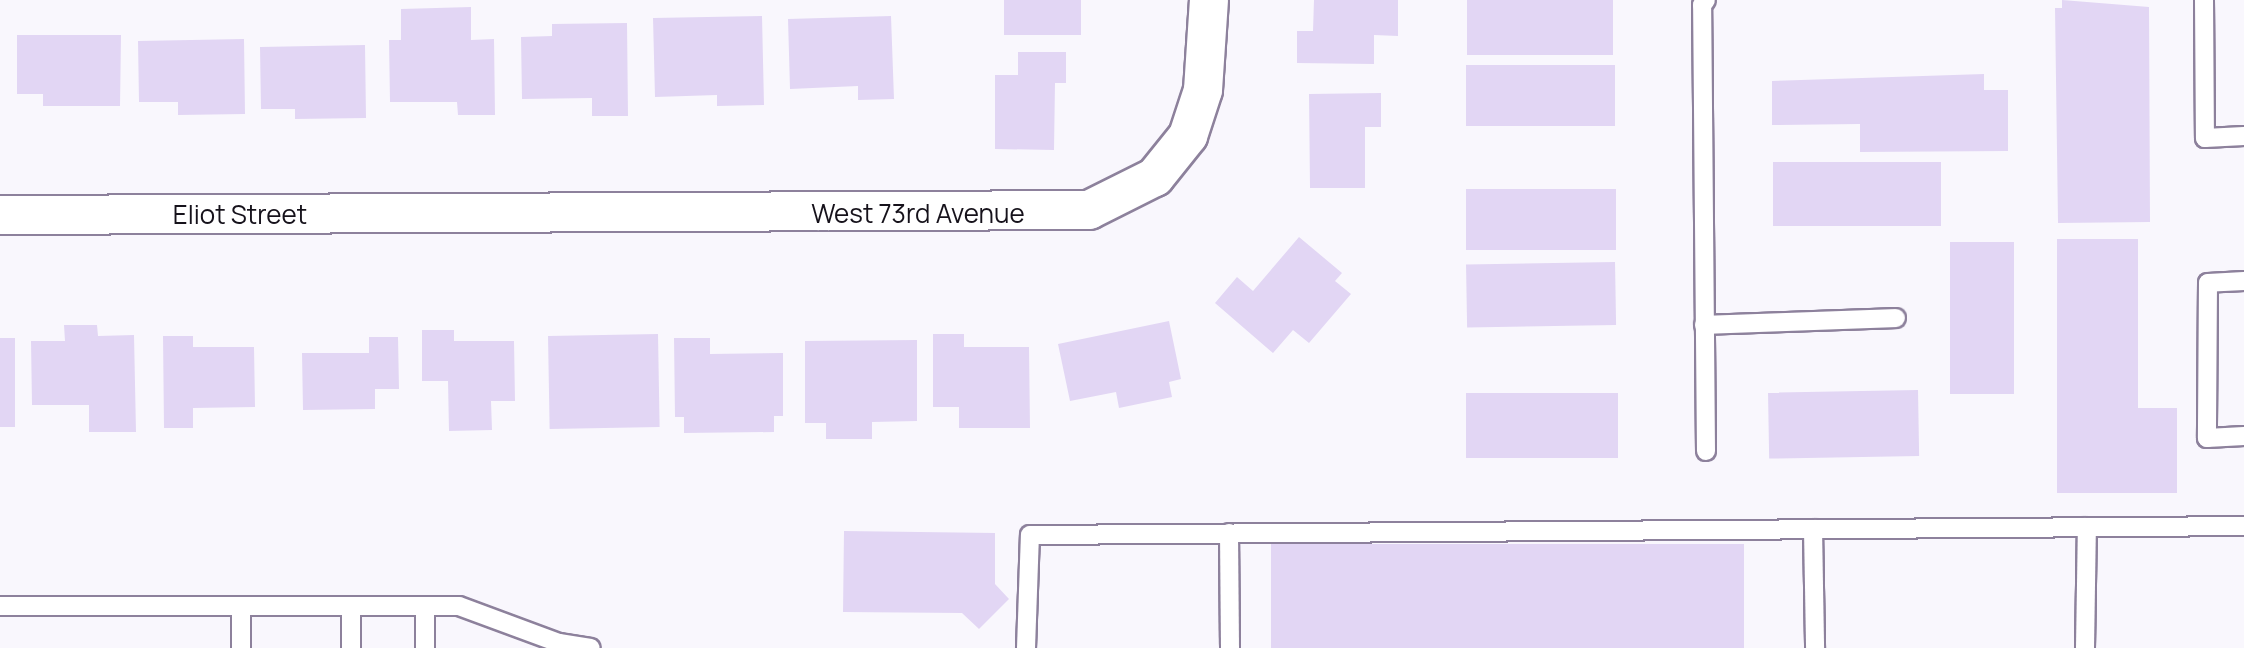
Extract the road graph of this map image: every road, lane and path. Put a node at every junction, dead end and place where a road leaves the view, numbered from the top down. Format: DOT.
graph roads {
  1 [pos="1209,0"];
  2 [pos="1706,0"];
  3 [pos="2204,0"];
  4 [pos="2244,136"];
  5 [pos="481,214"];
  6 [pos="0,215"];
  7 [pos="2244,281"];
  8 [pos="1896,318"];
  9 [pos="1704,325"];
  10 [pos="2244,436"];
  11 [pos="1706,451"];
  12 [pos="2244,526"];
  13 [pos="2087,527"];
  14 [pos="1813,529"];
  15 [pos="1229,533"];
  16 [pos="0,606"];
  17 [pos="241,606"];
  18 [pos="351,606"];
  19 [pos="425,606"];
  20 [pos="241,648"];
  21 [pos="351,648"];
  22 [pos="425,648"];
  23 [pos="591,648"];
  24 [pos="1026,648"];
  25 [pos="1230,648"];
  26 [pos="1815,648"];
  27 [pos="2085,648"];
  1 -- 5 [label="street, West 73rd Avenue"];
  2 -- 9 [label="lane"];
  3 -- 4 [label="lane"];
  5 -- 6 [label="street, Eliot Street"];
  7 -- 10 [label="lane"];
  8 -- 9 [label="lane"];
  9 -- 11 [label="lane"];
  12 -- 13 [label="lane"];
  13 -- 14 [label="lane"];
  13 -- 27 [label="lane"];
  14 -- 15 [label="lane"];
  14 -- 26 [label="lane"];
  15 -- 24 [label="lane"];
  15 -- 25 [label="lane"];
  16 -- 17 [label="lane"];
  17 -- 18 [label="lane"];
  17 -- 20 [label="lane"];
  18 -- 19 [label="lane"];
  18 -- 21 [label="lane"];
  19 -- 22 [label="lane"];
  19 -- 23 [label="lane"];
}
